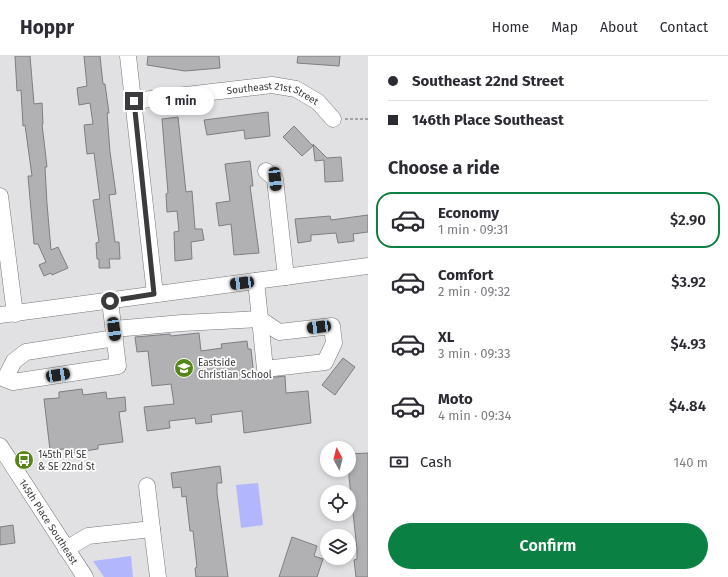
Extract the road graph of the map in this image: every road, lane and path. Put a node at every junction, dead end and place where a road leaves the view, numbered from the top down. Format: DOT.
graph roads {
  1 [pos="128,56"];
  2 [pos="134,101"];
  3 [pos="333,119"];
  4 [pos="368,119"];
  5 [pos="266,171"];
  6 [pos="0,196"];
  7 [pos="368,266"];
  8 [pos="286,277"];
  9 [pos="256,281"];
  10 [pos="154,294"];
  11 [pos="110,301"];
  12 [pos="8,314"];
  13 [pos="260,319"];
  14 [pos="114,334"];
  15 [pos="2,380"];
  16 [pos="0,446"];
  17 [pos="147,486"];
  18 [pos="152,529"];
  19 [pos="66,549"];
  20 [pos="85,577"];
  21 [pos="158,577"];
  1 -- 2 [label="street"];
  2 -- 3 [label="street, Southeast 21st Street"];
  2 -- 10 [label="street"];
  3 -- 4 [label="path"];
  5 -- 8 [label="street"];
  6 -- 12 [label="street"];
  7 -- 8 [label="street"];
  8 -- 9 [label="street"];
  9 -- 10 [label="street"];
  9 -- 13 [label="street"];
  10 -- 11 [label="street"];
  11 -- 12 [label="street"];
  11 -- 14 [label="street"];
  13 -- 13 [label="street"];
  13 -- 14 [label="street"];
  14 -- 15 [label="street"];
  14 -- 15 [label="street"];
  16 -- 19 [label="street, 145th Place Southeast"];
  17 -- 18 [label="street"];
  18 -- 19 [label="street"];
  18 -- 21 [label="street"];
  19 -- 20 [label="street, 145th Place Southeast"];
}
